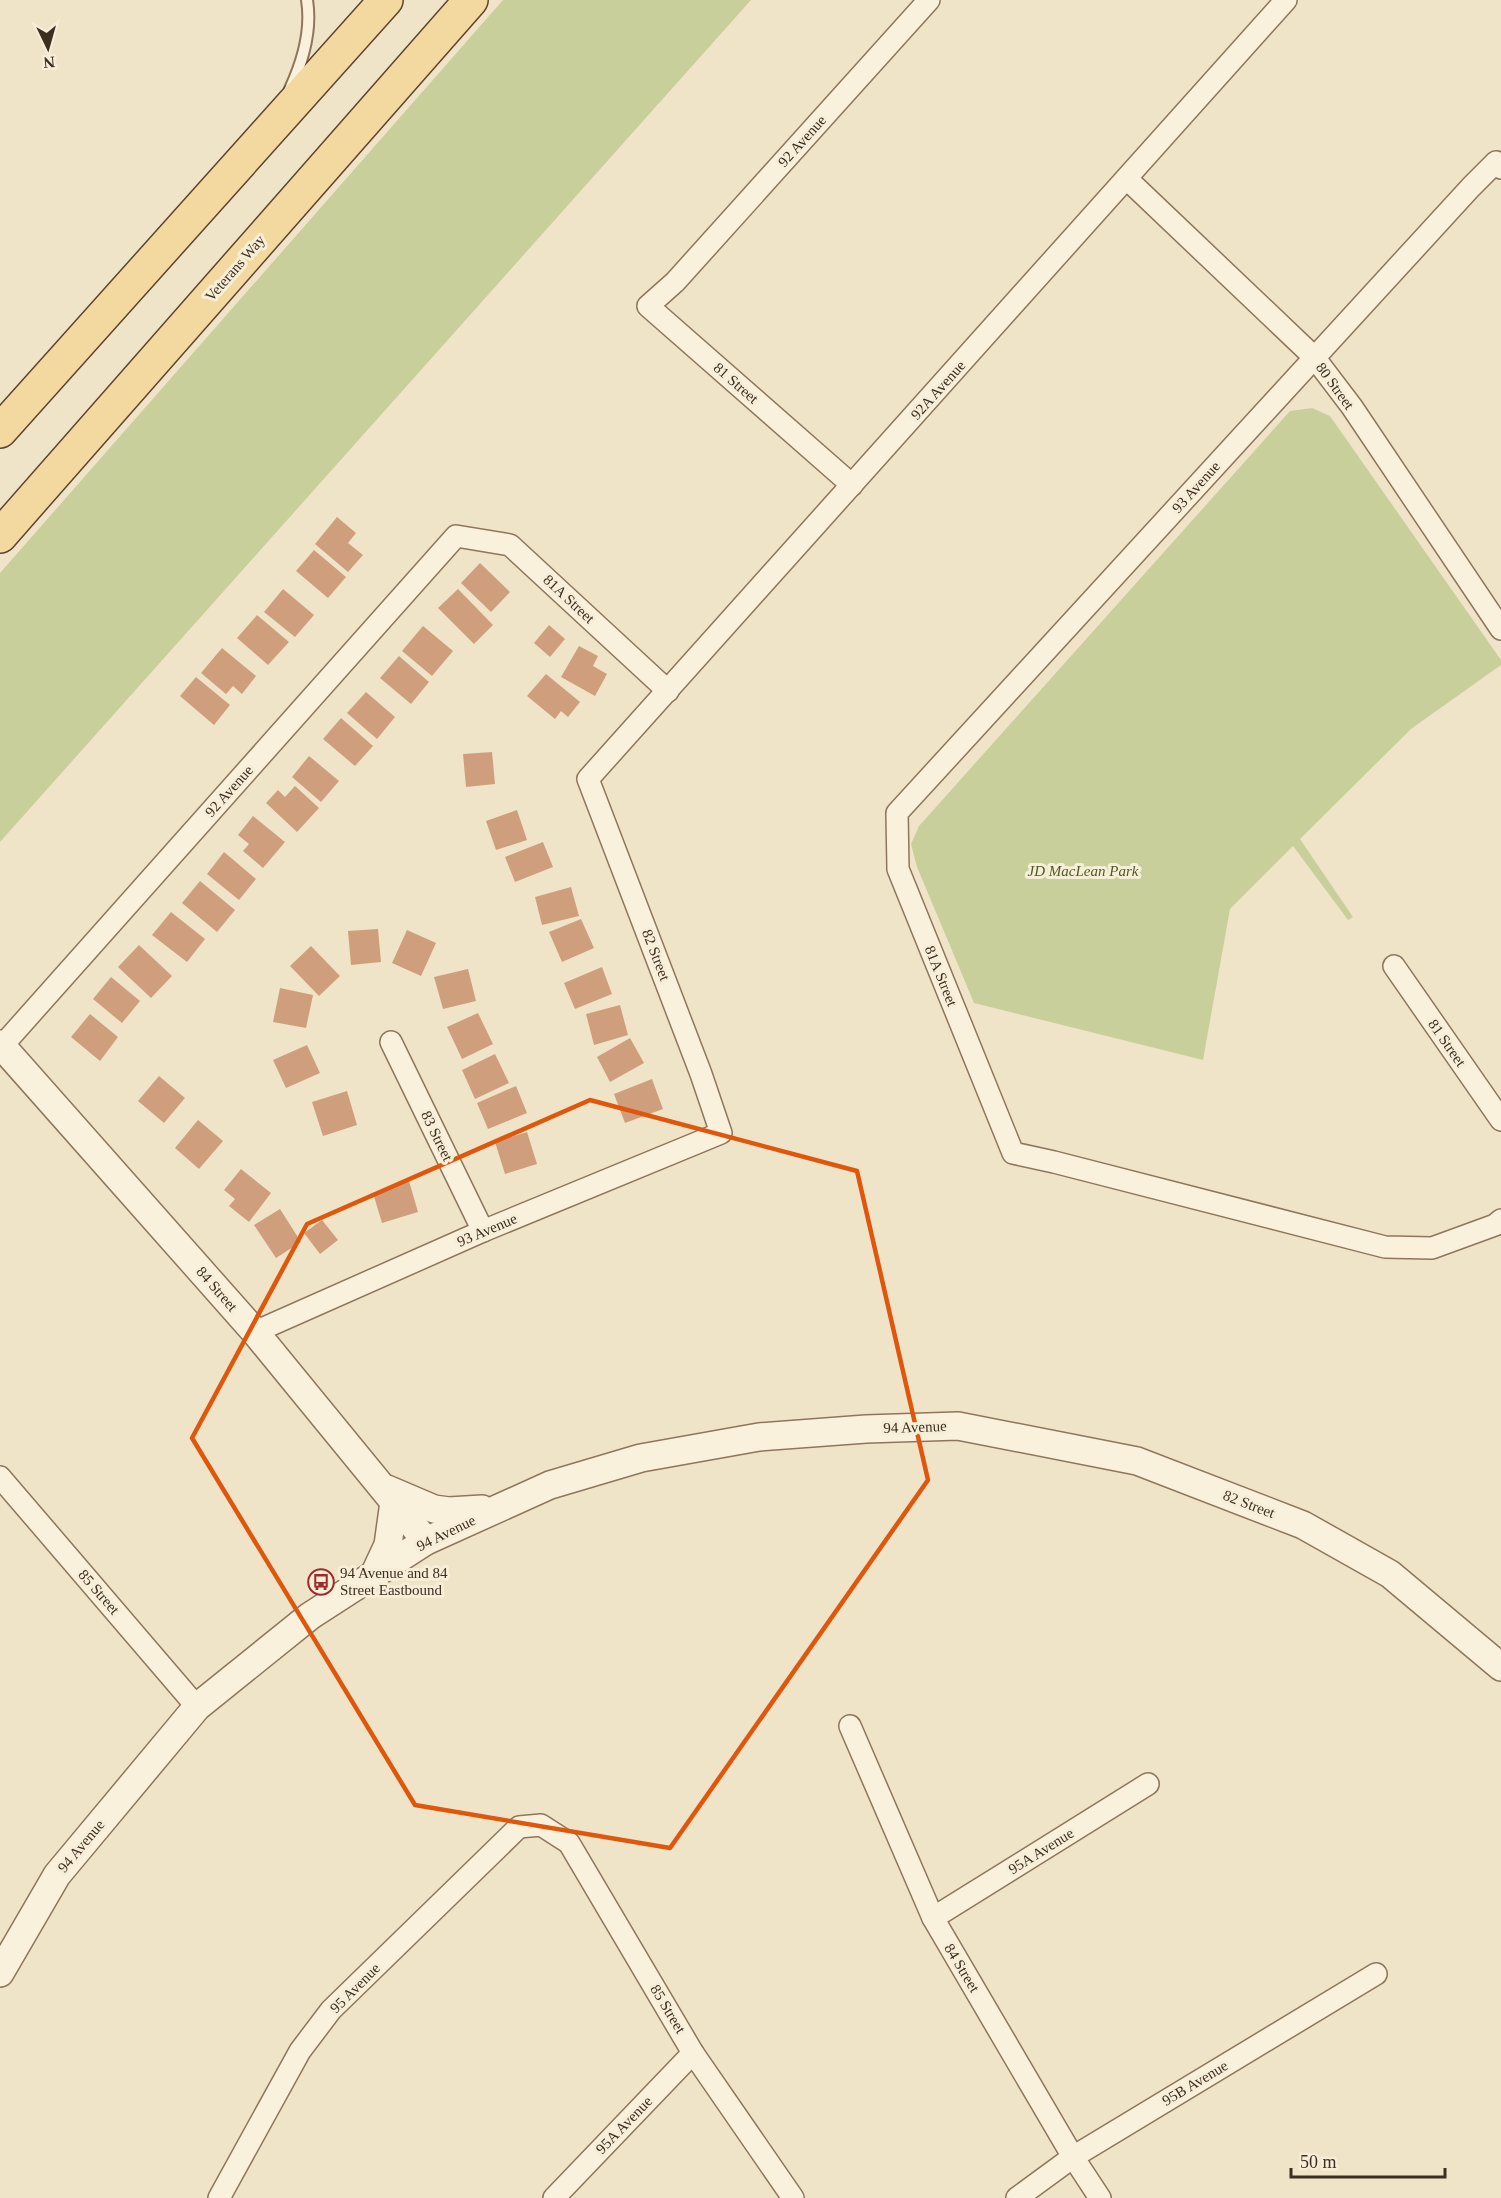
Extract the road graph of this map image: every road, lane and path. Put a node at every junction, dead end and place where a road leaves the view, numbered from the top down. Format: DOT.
graph roads {
  1 [pos="307,0"];
  2 [pos="386,0"];
  3 [pos="471,0"];
  4 [pos="929,0"];
  5 [pos="1286,0"];
  6 [pos="272,126"];
  7 [pos="1498,165"];
  8 [pos="1127,179"];
  9 [pos="675,282"];
  10 [pos="1314,357"];
  11 [pos="0,431"];
  12 [pos="852,485"];
  13 [pos="0,536"];
  14 [pos="456,536"];
  15 [pos="1501,629"];
  16 [pos="668,691"];
  17 [pos="588,779"];
  18 [pos="897,813"];
  19 [pos="1394,966"];
  20 [pos="391,1042"];
  21 [pos="1,1045"];
  22 [pos="1501,1120"];
  23 [pos="722,1133"];
  24 [pos="1501,1220"];
  25 [pos="483,1230"];
  26 [pos="255,1332"];
  27 [pos="958,1426"];
  28 [pos="2,1484"];
  29 [pos="387,1494"];
  30 [pos="498,1508"];
  31 [pos="426,1541"];
  32 [pos="374,1575"];
  33 [pos="1501,1667"];
  34 [pos="197,1707"];
  35 [pos="850,1726"];
  36 [pos="1148,1784"];
  37 [pos="541,1825"];
  38 [pos="933,1918"];
  39 [pos="0,1973"];
  40 [pos="1376,1974"];
  41 [pos="693,2053"];
  42 [pos="1073,2157"];
  43 [pos="219,2198"];
  44 [pos="554,2198"];
  45 [pos="793,2198"];
  46 [pos="1017,2198"];
  47 [pos="1100,2198"];
  1 -- 6 [label="lane"];
  2 -- 6 [label="main road"];
  3 -- 13 [label="main road, Veterans Way"];
  4 -- 9 [label="street, 92 Avenue"];
  5 -- 8 [label="street, 92A Avenue"];
  6 -- 11 [label="main road"];
  7 -- 10 [label="street, 93 Avenue"];
  8 -- 10 [label="street, 80 Street"];
  8 -- 12 [label="street, 92A Avenue"];
  9 -- 12 [label="street, 81 Street"];
  10 -- 15 [label="street, 80 Street"];
  10 -- 18 [label="street, 93 Avenue"];
  12 -- 16 [label="street, 92A Avenue"];
  14 -- 16 [label="street, 81A Street"];
  14 -- 21 [label="street, 92 Avenue"];
  16 -- 17 [label="street, 92A Avenue"];
  17 -- 23 [label="street, 82 Street"];
  18 -- 24 [label="street, 81A Street"];
  19 -- 22 [label="street, 81 Street"];
  20 -- 25 [label="street, 83 Street"];
  21 -- 26 [label="street, 84 Street"];
  23 -- 25 [label="street, 93 Avenue"];
  25 -- 26 [label="street, 93 Avenue"];
  26 -- 29 [label="street, 84 Street"];
  27 -- 30 [label="street, 94 Avenue"];
  27 -- 33 [label="street, 82 Street"];
  28 -- 34 [label="street, 85 Street"];
  29 -- 30 [label="street"];
  29 -- 31 [label="street, 84 Street"];
  29 -- 32 [label="street"];
  30 -- 31 [label="street, 94 Avenue"];
  31 -- 32 [label="street, 94 Avenue"];
  32 -- 34 [label="street, 94 Avenue"];
  34 -- 39 [label="street, 94 Avenue"];
  35 -- 38 [label="street, 84 Street"];
  36 -- 38 [label="street, 95A Avenue"];
  37 -- 41 [label="street, 85 Street"];
  37 -- 43 [label="street, 95 Avenue"];
  38 -- 42 [label="street, 84 Street"];
  40 -- 42 [label="street, 95B Avenue"];
  41 -- 44 [label="street, 95A Avenue"];
  41 -- 45 [label="street, 85 Street"];
  42 -- 46 [label="street, 95B Avenue"];
  42 -- 47 [label="street, 84 Street"];
}
